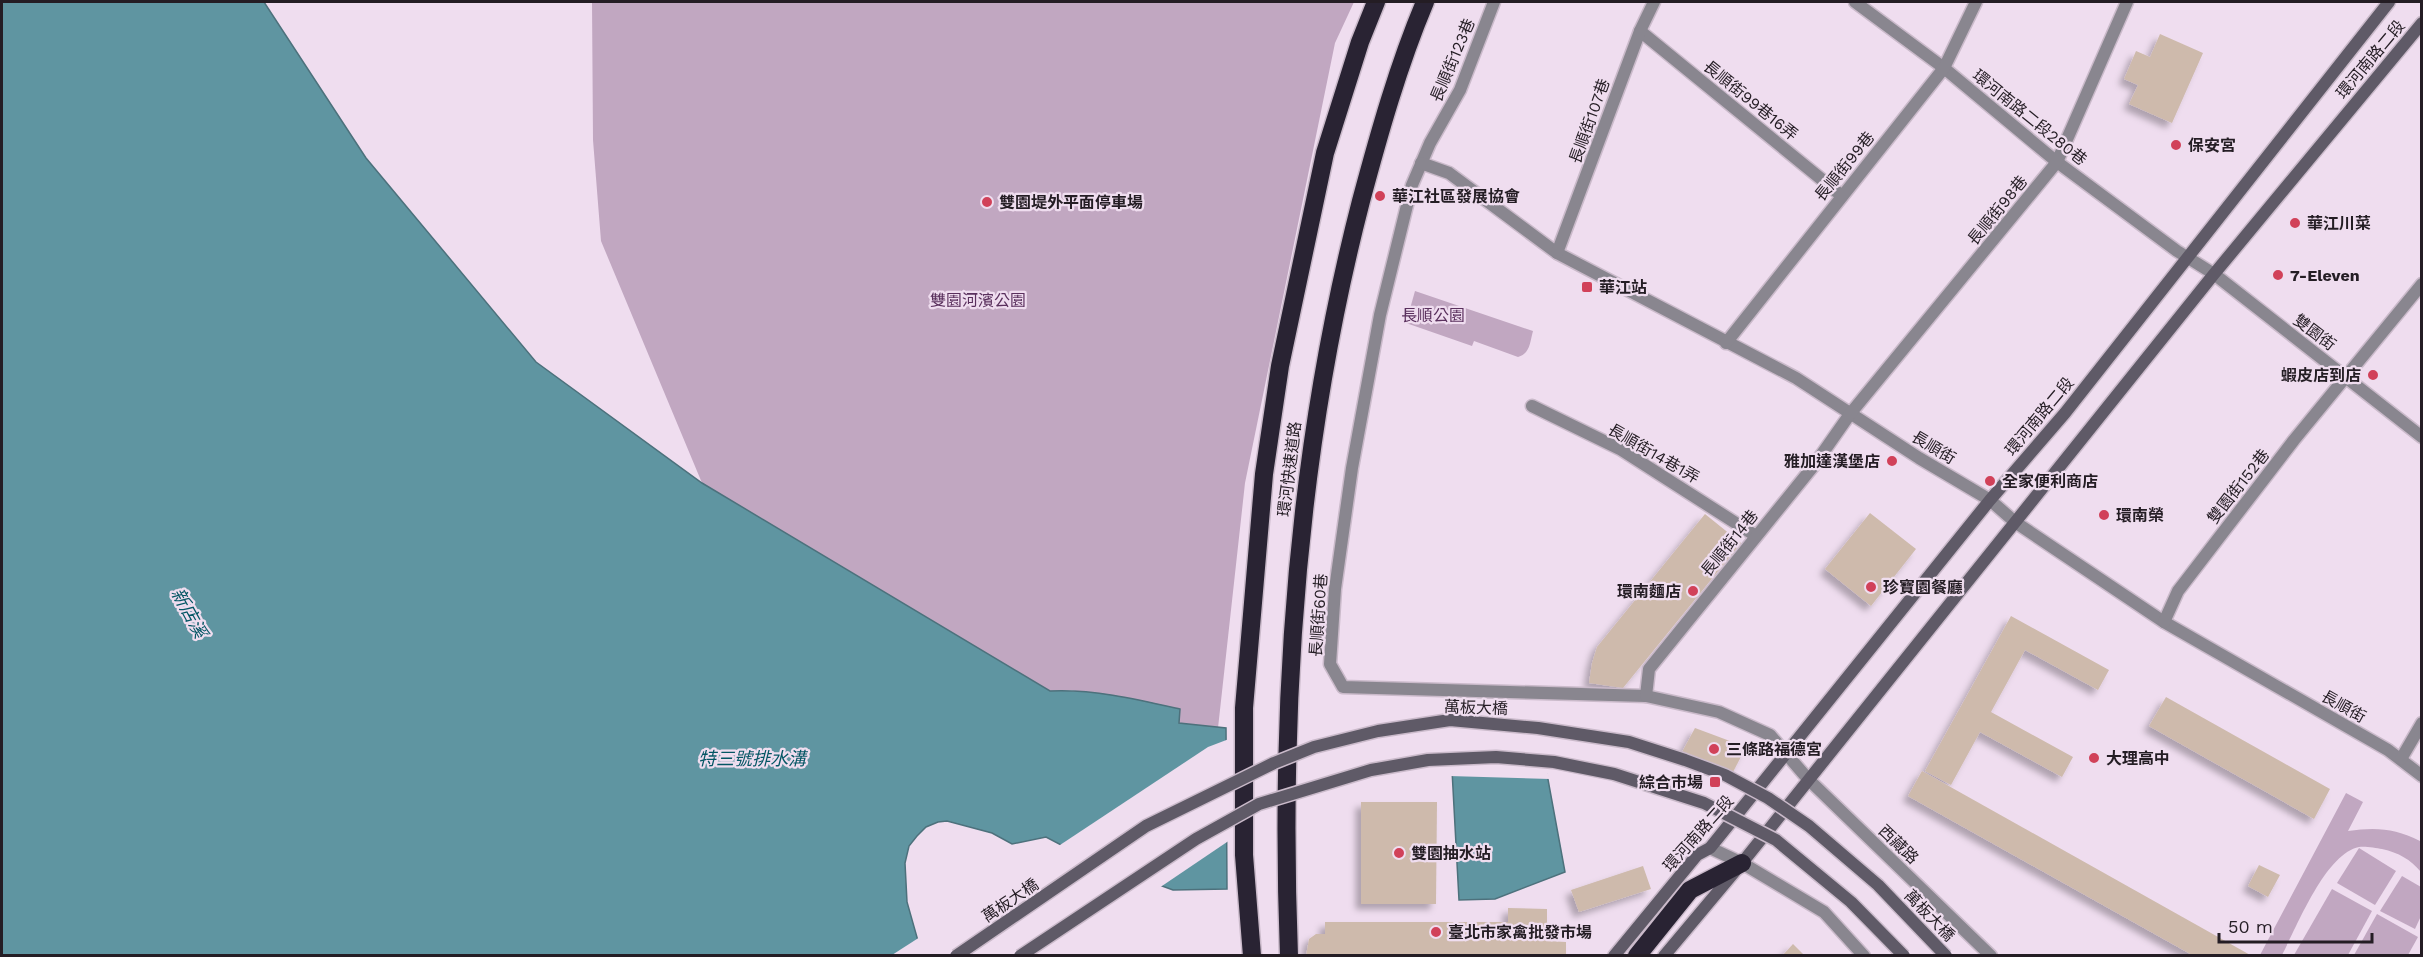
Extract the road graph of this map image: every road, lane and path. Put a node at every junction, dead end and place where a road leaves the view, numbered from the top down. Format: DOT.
graph roads {
  1 [pos="1371,2"];
  2 [pos="1376,2"];
  3 [pos="1425,2"];
  4 [pos="1494,2"];
  5 [pos="1654,2"];
  6 [pos="1855,2"];
  7 [pos="1976,2"];
  8 [pos="2127,2"];
  9 [pos="2389,2"];
  10 [pos="2421,23"];
  11 [pos="1640,31"];
  12 [pos="1360,42"];
  13 [pos="1944,68"];
  14 [pos="2057,162"];
  15 [pos="1421,163"];
  16 [pos="1842,196"];
  17 [pos="1557,253"];
  18 [pos="2186,257"];
  19 [pos="2214,274"];
  20 [pos="2421,284"];
  21 [pos="1726,343"];
  22 [pos="2347,377"];
  23 [pos="1532,406"];
  24 [pos="1850,414"];
  25 [pos="2421,437"];
  26 [pos="1990,500"];
  27 [pos="2015,522"];
  28 [pos="1756,536"];
  29 [pos="2164,622"];
  30 [pos="1646,696"];
  31 [pos="2421,723"];
  32 [pos="1788,754"];
  33 [pos="2401,759"];
  34 [pos="2421,776"];
  35 [pos="1808,779"];
  36 [pos="1710,848"];
  37 [pos="1742,863"];
  38 [pos="956,956"];
  39 [pos="1020,956"];
  40 [pos="1253,956"];
  41 [pos="1289,956"];
  42 [pos="1614,956"];
  43 [pos="1637,956"];
  44 [pos="1664,956"];
  45 [pos="1864,956"];
  46 [pos="1904,956"];
  47 [pos="1946,956"];
  48 [pos="1991,956"];
  1 -- 12 [label="highway"];
  2 -- 12 [label="highway, 環河快速道路"];
  3 -- 41 [label="highway, 環河快速道路, bridge"];
  4 -- 15 [label="street, 長順街123巷"];
  5 -- 11 [label="street, 長順街107巷"];
  6 -- 13 [label="street, 環河南路二段280巷"];
  7 -- 13 [label="street, 長順街99巷"];
  8 -- 14 [label="street, 長順街98巷"];
  9 -- 18 [label="street, 環河南路二段"];
  10 -- 19 [label="street, 環河南路二段"];
  11 -- 16 [label="street, 長順街99巷16弄"];
  11 -- 17 [label="street, 長順街107巷"];
  12 -- 40 [label="highway, 環河快速道路, bridge"];
  13 -- 14 [label="street, 環河南路二段280巷"];
  13 -- 16 [label="street, 長順街99巷"];
  14 -- 18 [label="street, 環河南路二段280巷"];
  14 -- 24 [label="street, 長順街98巷"];
  15 -- 17 [label="street, 長順街"];
  15 -- 30 [label="street, 長順街60巷"];
  16 -- 21 [label="street, 長順街99巷"];
  17 -- 21 [label="street, 長順街"];
  18 -- 19 [label="street, 雙園街"];
  18 -- 26 [label="street, 環河南路二段"];
  19 -- 22 [label="street, 雙園街"];
  19 -- 27 [label="street, 環河南路二段"];
  20 -- 22 [label="street, 雙園街152巷"];
  21 -- 24 [label="street, 長順街"];
  22 -- 25 [label="street, 雙園街"];
  22 -- 29 [label="street, 雙園街152巷"];
  23 -- 28 [label="street, 長順街14巷1弄"];
  24 -- 26 [label="street, 長順街"];
  24 -- 28 [label="street, 長順街14巷"];
  26 -- 27 [label="street, 長順街"];
  26 -- 32 [label="street, 環河南路二段"];
  27 -- 29 [label="street, 長順街"];
  27 -- 35 [label="street, 環河南路二段"];
  28 -- 30 [label="street, 長順街14巷"];
  29 -- 33 [label="street, 長順街"];
  30 -- 32 [label="street, 長順街60巷"];
  31 -- 33 [label="street"];
  32 -- 35 [label="street, 西藏路"];
  32 -- 36 [label="street, 環河南路二段"];
  33 -- 34 [label="street, 長順街"];
  35 -- 37 [label="street, 環河南路二段"];
  35 -- 48 [label="street, 西藏路"];
  36 -- 37 [label="street"];
  36 -- 42 [label="street, 環河南路二段"];
  37 -- 43 [label="highway"];
  37 -- 44 [label="street, 環河南路二段"];
  37 -- 45 [label="street"];
  38 -- 47 [label="street, 萬板大橋, bridge"];
  39 -- 46 [label="street, bridge"];
}
